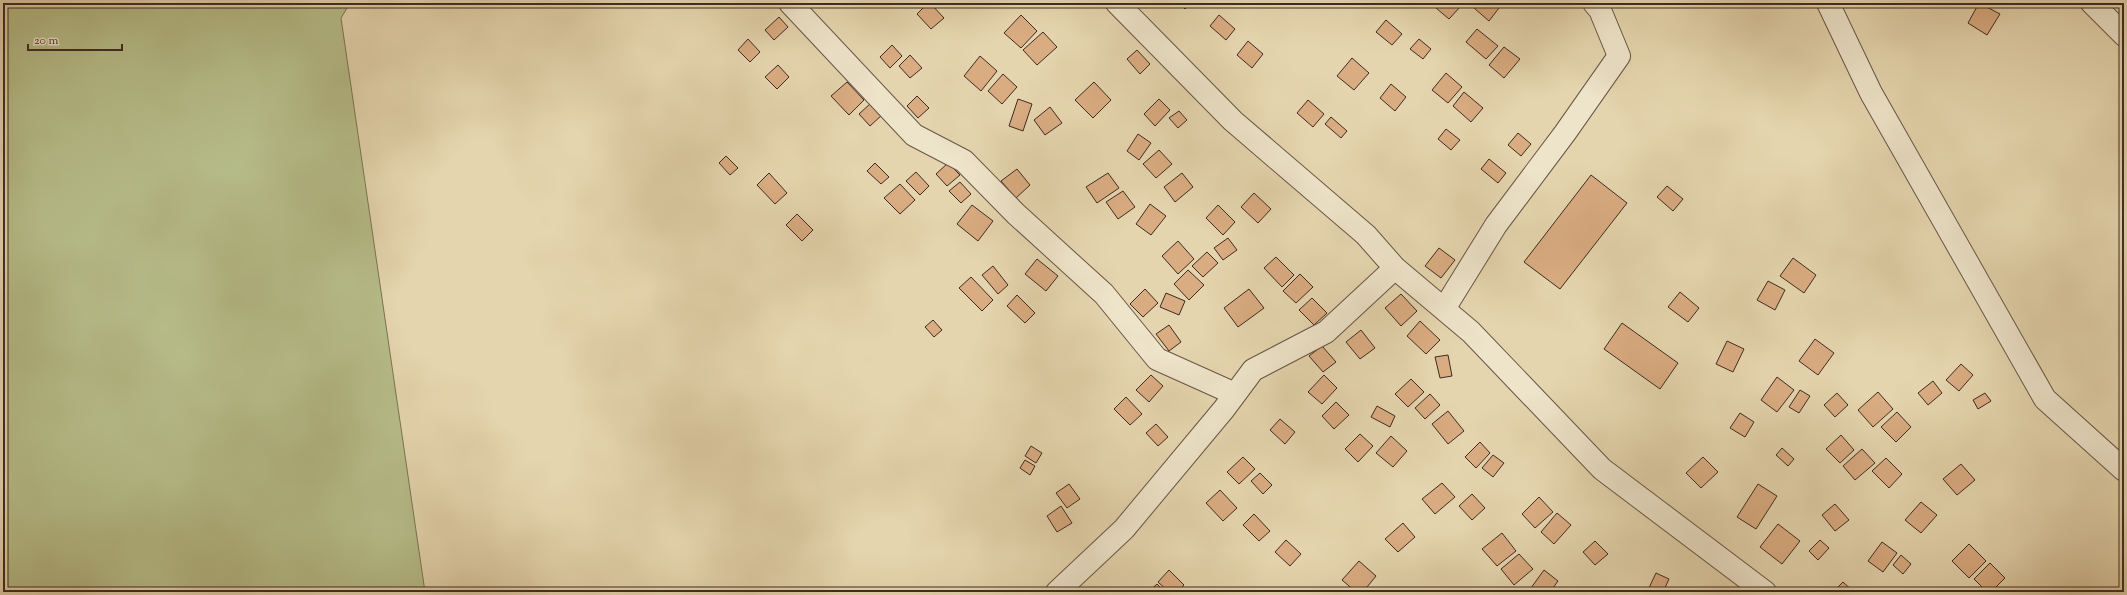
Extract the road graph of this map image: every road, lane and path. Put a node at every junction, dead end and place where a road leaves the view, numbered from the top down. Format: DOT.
graph roads {
  1 [pos="790,3"];
  2 [pos="1117,3"];
  3 [pos="1594,3"];
  4 [pos="1828,3"];
  5 [pos="2092,3"];
  6 [pos="2124,35"];
  7 [pos="1395,268"];
  8 [pos="1444,309"];
  9 [pos="1236,394"];
  10 [pos="2124,470"];
  11 [pos="1057,592"];
  12 [pos="1765,592"];
  1 -- 9 [label="street"];
  2 -- 7 [label="street"];
  3 -- 8 [label="street"];
  4 -- 10 [label="street"];
  5 -- 6 [label="street"];
  7 -- 8 [label="street"];
  7 -- 9 [label="street"];
  8 -- 12 [label="street"];
  9 -- 11 [label="street"];
}
